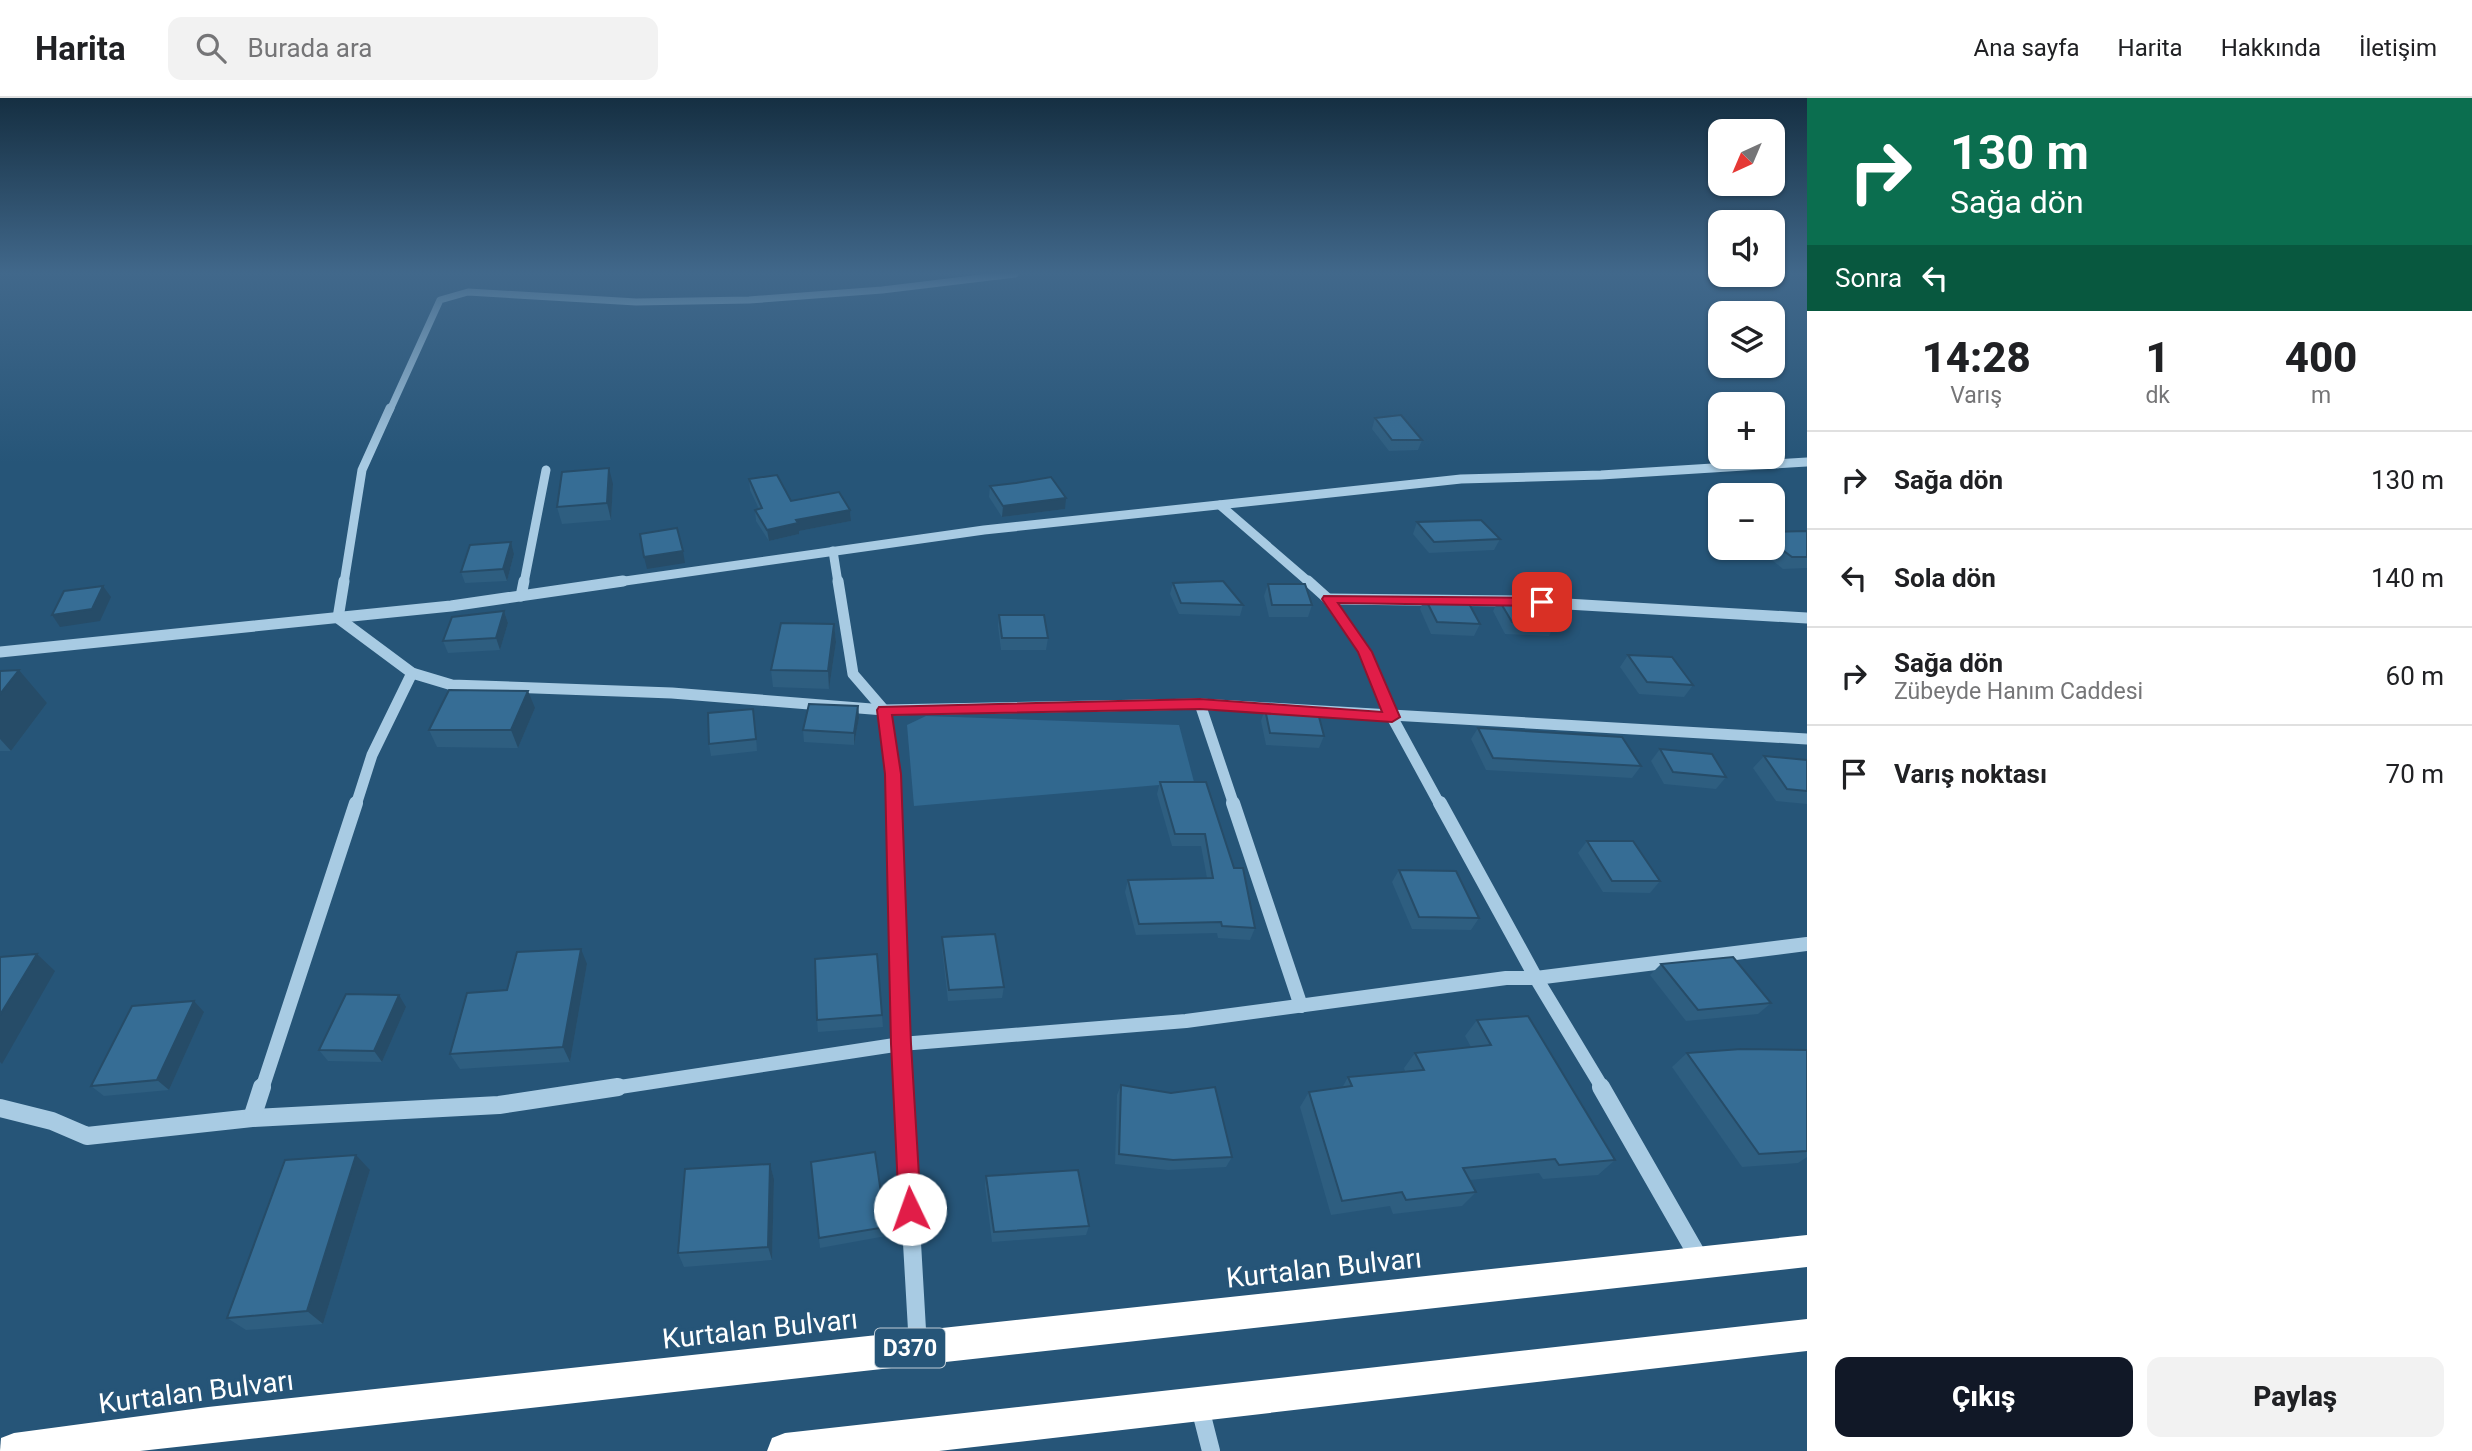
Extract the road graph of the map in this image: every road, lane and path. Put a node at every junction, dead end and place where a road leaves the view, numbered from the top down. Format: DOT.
graph roads {
  1 [pos="423,337"];
  2 [pos="1807,462"];
  3 [pos="546,470"];
  4 [pos="1220,505"];
  5 [pos="833,551"];
  6 [pos="521,596"];
  7 [pos="1328,599"];
  8 [pos="338,618"];
  9 [pos="1807,618"];
  10 [pos="0,652"];
  11 [pos="412,673"];
  12 [pos="1200,704"];
  13 [pos="884,710"];
  14 [pos="1392,717"];
  15 [pos="1807,738"];
  16 [pos="1807,944"];
  17 [pos="1536,978"];
  18 [pos="1301,1006"];
  19 [pos="901,1044"];
  20 [pos="0,1108"];
  21 [pos="252,1118"];
  22 [pos="1807,1251"];
  23 [pos="1702,1263"];
  24 [pos="1807,1335"];
  25 [pos="918,1347"];
  26 [pos="1199,1404"];
  27 [pos="13,1451"];
  28 [pos="785,1451"];
  29 [pos="1212,1451"];
  1 -- 8 [label="street"];
  2 -- 4 [label="street"];
  3 -- 6 [label="street"];
  4 -- 5 [label="street"];
  4 -- 7 [label="street"];
  5 -- 6 [label="street"];
  5 -- 13 [label="street"];
  6 -- 8 [label="street"];
  7 -- 9 [label="street"];
  7 -- 14 [label="street"];
  8 -- 10 [label="street"];
  8 -- 11 [label="street"];
  11 -- 13 [label="street"];
  11 -- 21 [label="street"];
  12 -- 13 [label="street"];
  12 -- 14 [label="street"];
  12 -- 18 [label="street"];
  13 -- 19 [label="street"];
  14 -- 15 [label="street"];
  14 -- 17 [label="street"];
  16 -- 17 [label="street"];
  17 -- 18 [label="street"];
  17 -- 23 [label="street"];
  18 -- 19 [label="street"];
  19 -- 21 [label="street"];
  19 -- 25 [label="street"];
  20 -- 21 [label="street"];
  22 -- 23 [label="highway, Kurtalan Bulvarı / D370"];
  23 -- 25 [label="highway, Kurtalan Bulvarı / D370"];
  24 -- 26 [label="highway"];
  25 -- 27 [label="highway, Kurtalan Bulvarı / D370"];
  26 -- 28 [label="highway"];
  26 -- 29 [label="street"];
}
